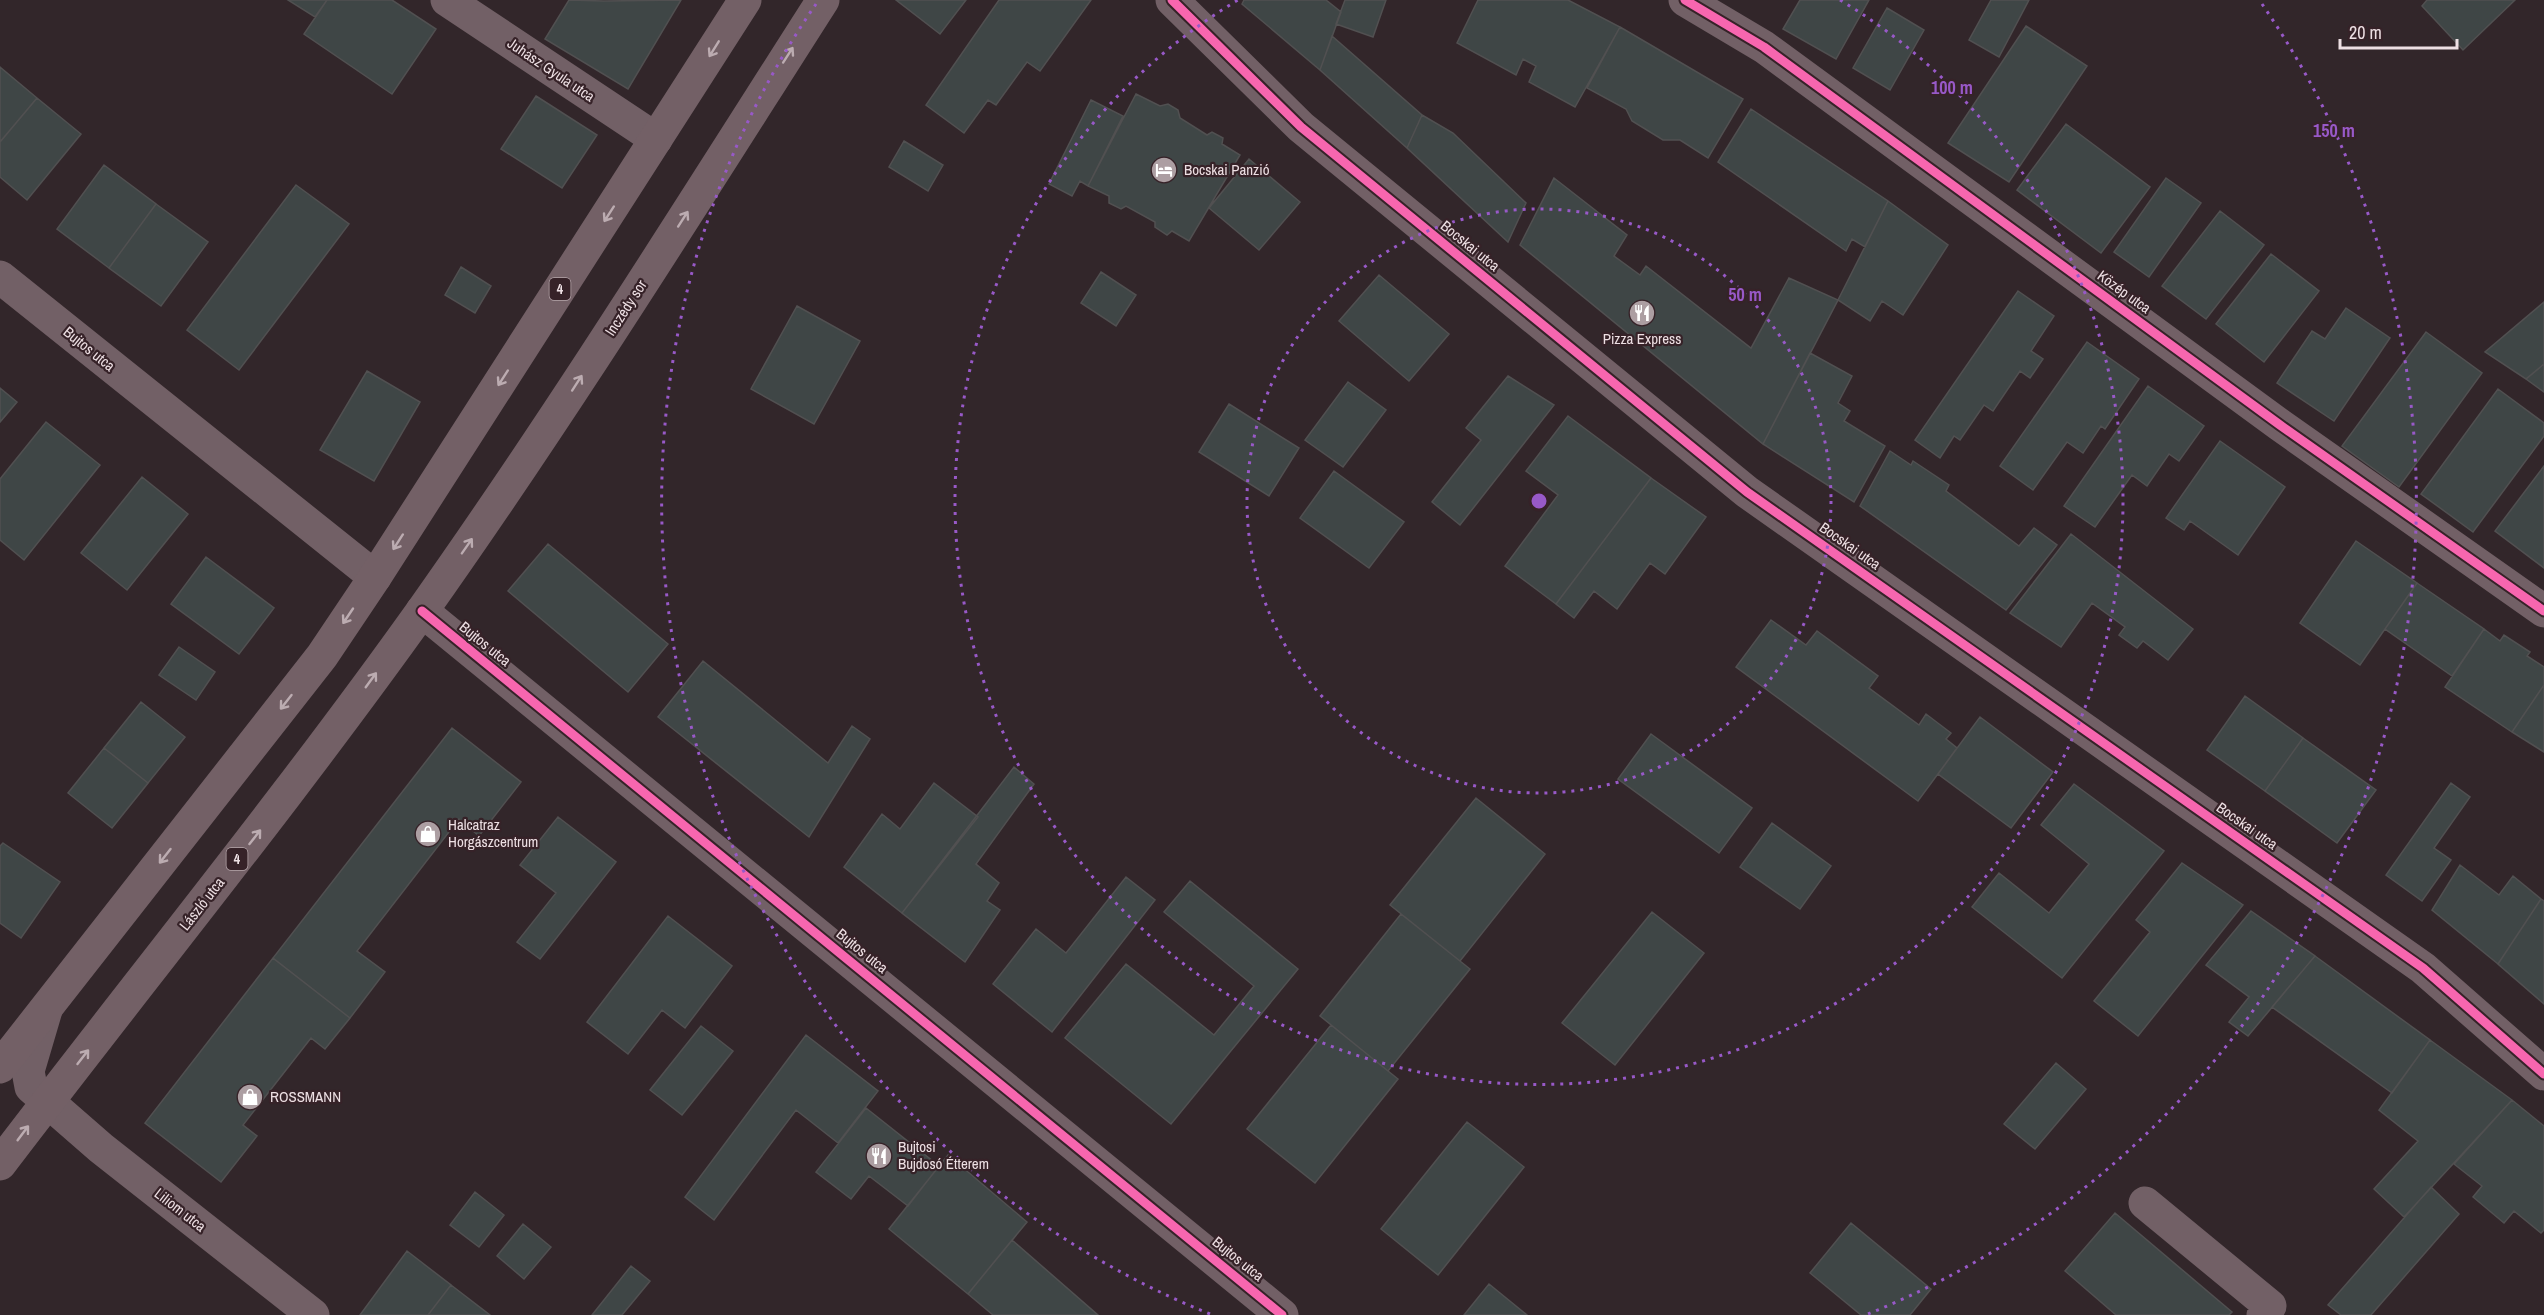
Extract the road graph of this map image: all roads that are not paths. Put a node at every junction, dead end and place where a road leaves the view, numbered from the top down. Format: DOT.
graph roads {
  1 [pos="447,0"];
  2 [pos="745,0"];
  3 [pos="823,0"];
  4 [pos="1172,0"];
  5 [pos="1685,0"];
  6 [pos="656,139"];
  7 [pos="0,278"];
  8 [pos="375,577"];
  9 [pos="422,611"];
  10 [pos="2544,611"];
  11 [pos="48,1006"];
  12 [pos="0,1067"];
  13 [pos="2544,1074"];
  14 [pos="47,1103"];
  15 [pos="0,1164"];
  16 [pos="2145,1203"];
  17 [pos="1266,1310"];
  18 [pos="313,1315"];
  19 [pos="2263,1315"];
  1 -- 6 [label="street, Juhász Gyula utca"];
  2 -- 6 [label="main road, 4, one-way"];
  9 -- 3 [label="main road, Inczédy sor / 4, one-way"];
  4 -- 13 [label="street, Bocskai utca"];
  5 -- 10 [label="street, Közép utca"];
  6 -- 8 [label="main road, 4, one-way"];
  7 -- 8 [label="street, Bujtos utca"];
  8 -- 11 [label="main road, 4, one-way"];
  14 -- 9 [label="main road, László utca / 4, one-way"];
  9 -- 17 [label="street, Bujtos utca"];
  11 -- 12 [label="main road, 4"];
  11 -- 14 [label="street, Liliom utca"];
  15 -- 14 [label="main road, László utca / 4, one-way"];
  14 -- 18 [label="street, Liliom utca"];
  16 -- 19 [label="street"];
}
